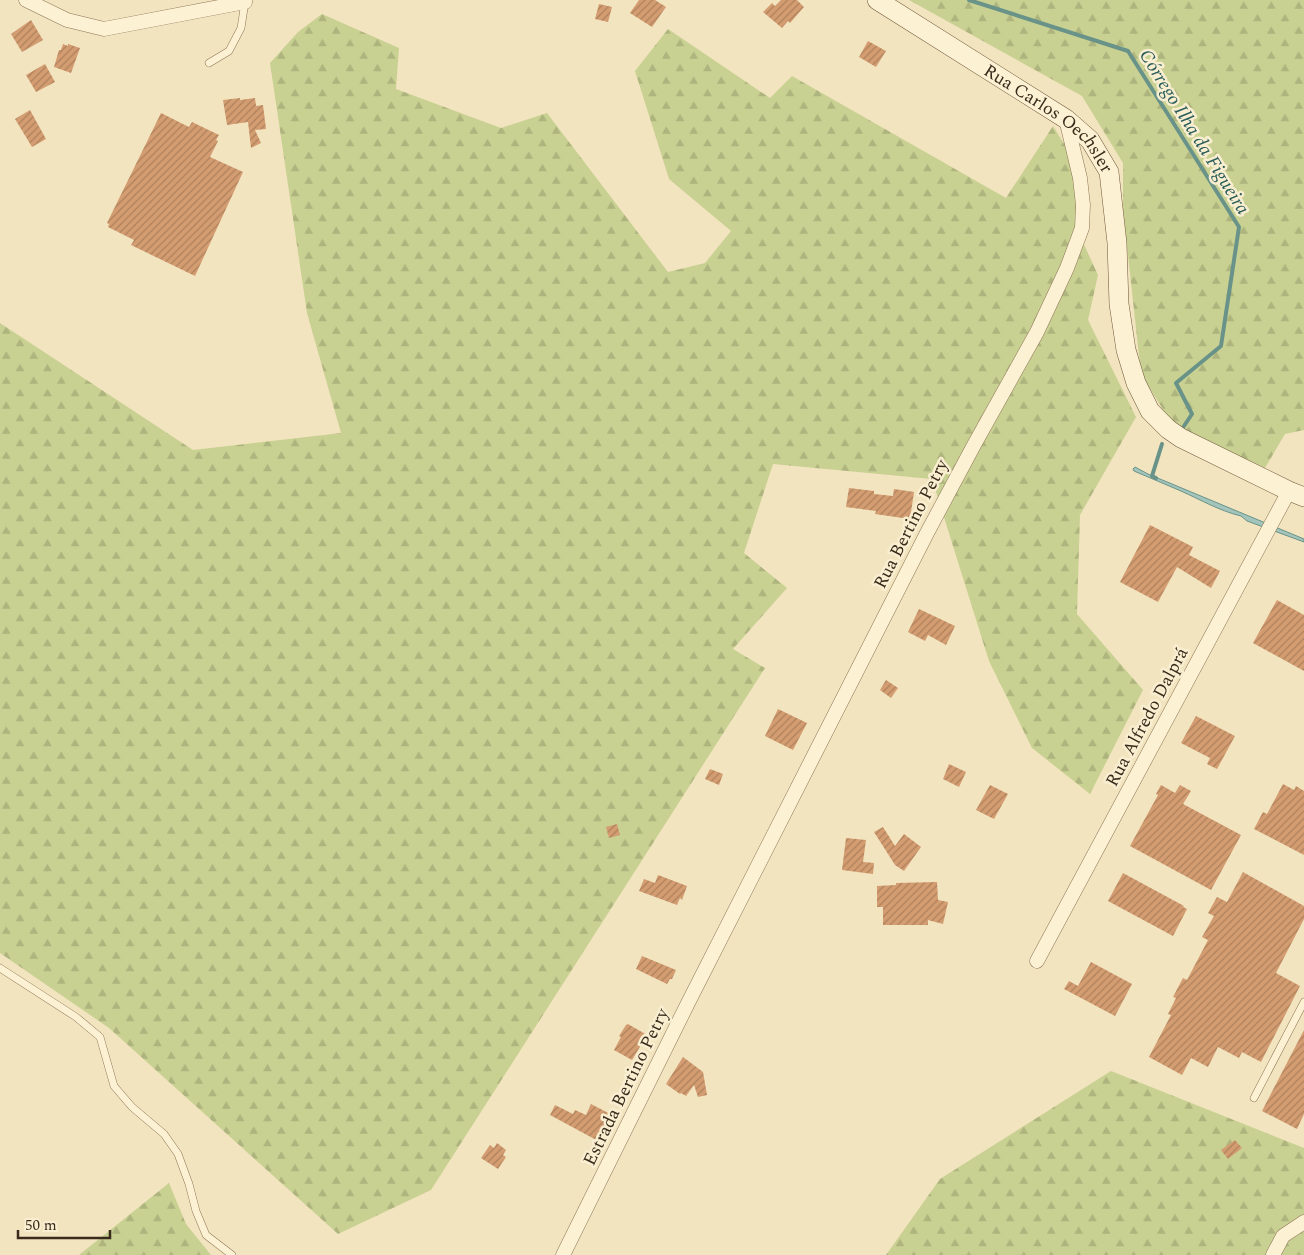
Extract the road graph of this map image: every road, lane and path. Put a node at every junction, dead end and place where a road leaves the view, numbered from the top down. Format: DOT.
graph roads {
  1 [pos="26,0"];
  2 [pos="877,0"];
  3 [pos="245,1"];
  4 [pos="209,62"];
  5 [pos="1066,119"];
  6 [pos="1296,494"];
  7 [pos="723,936"];
  8 [pos="1037,961"];
  9 [pos="0,968"];
  10 [pos="1304,1002"];
  11 [pos="1254,1098"];
  12 [pos="1304,1222"];
  13 [pos="232,1255"];
  14 [pos="563,1255"];
  15 [pos="1272,1255"];
  1 -- 3 [label="street"];
  2 -- 5 [label="main road, Rua Carlos Oechsler"];
  3 -- 4 [label="lane"];
  5 -- 6 [label="main road, Rua Carlos Oechsler"];
  5 -- 7 [label="street, Rua Bertino Petry"];
  6 -- 8 [label="street, Rua Alfredo Dalprá"];
  7 -- 14 [label="street, Estrada Bertino Petry"];
  9 -- 13 [label="lane"];
  10 -- 11 [label="lane"];
  12 -- 15 [label="street"];
}
